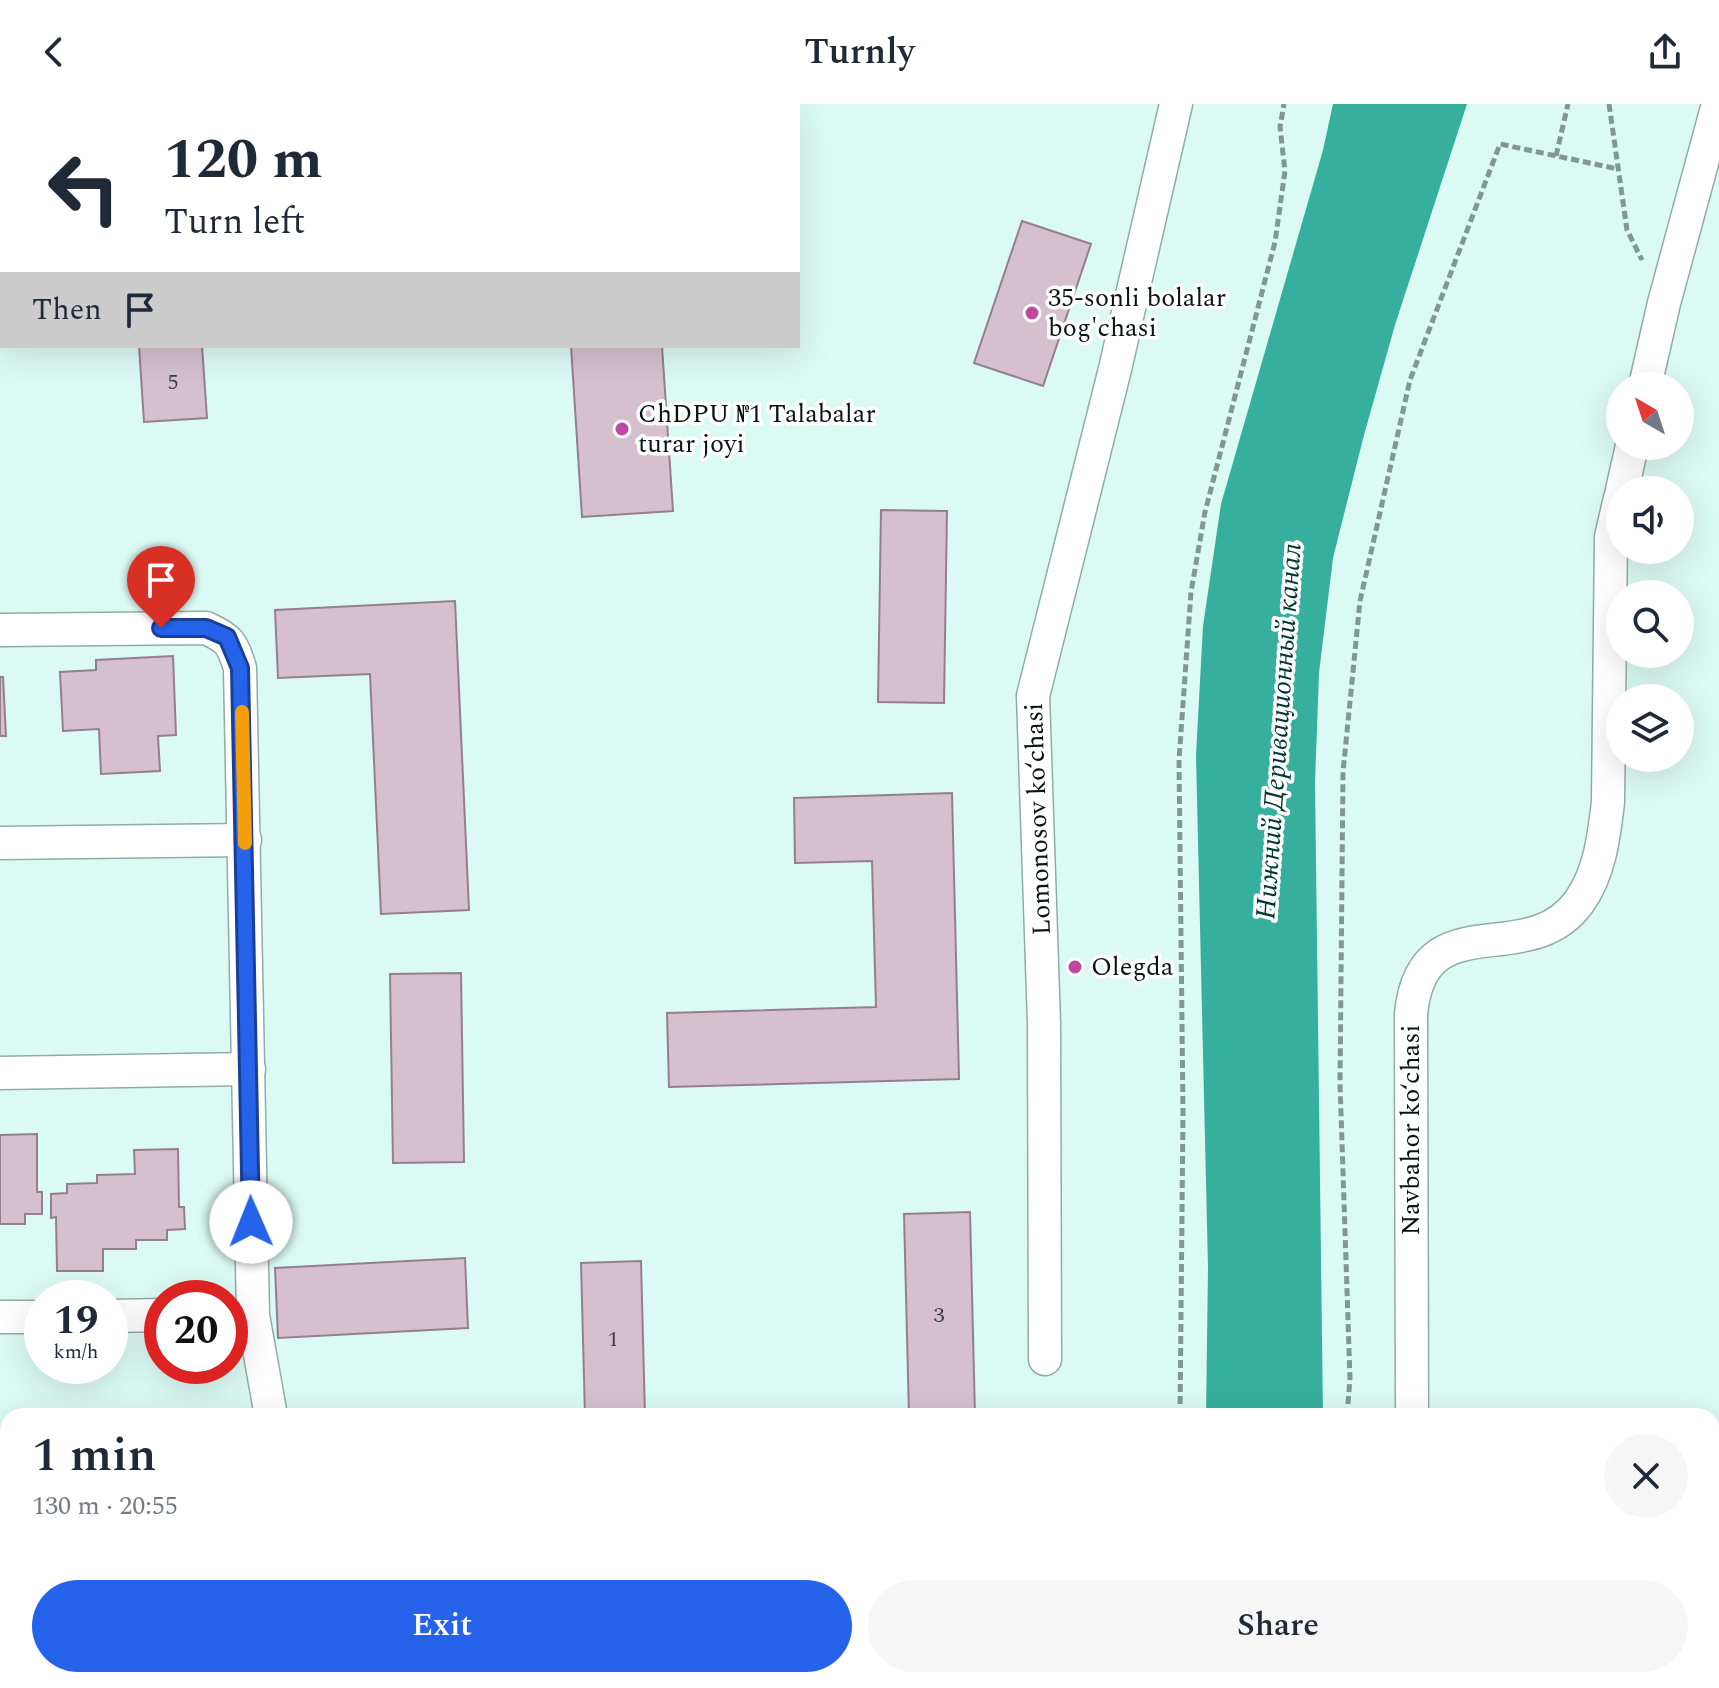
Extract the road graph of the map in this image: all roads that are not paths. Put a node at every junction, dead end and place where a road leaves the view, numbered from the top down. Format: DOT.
graph roads {
  1 [pos="1176,104"];
  2 [pos="1718,104"];
  3 [pos="1648,372"];
  4 [pos="1611,564"];
  5 [pos="0,630"];
  6 [pos="245,840"];
  7 [pos="0,843"];
  8 [pos="249,1069"];
  9 [pos="0,1073"];
  10 [pos="243,1280"];
  11 [pos="0,1317"];
  12 [pos="24,1317"];
  13 [pos="248,1336"];
  14 [pos="1045,1359"];
  15 [pos="269,1408"];
  16 [pos="1412,1408"];
  1 -- 14 [label="street, Lomonosov ko‘chasi"];
  2 -- 3 [label="street"];
  4 -- 16 [label="street, Navbahor ko‘chasi"];
  5 -- 6 [label="street"];
  6 -- 7 [label="street"];
  6 -- 8 [label="street"];
  8 -- 9 [label="street"];
  8 -- 10 [label="street"];
  11 -- 12 [label="street"];
  13 -- 15 [label="street"];
}
